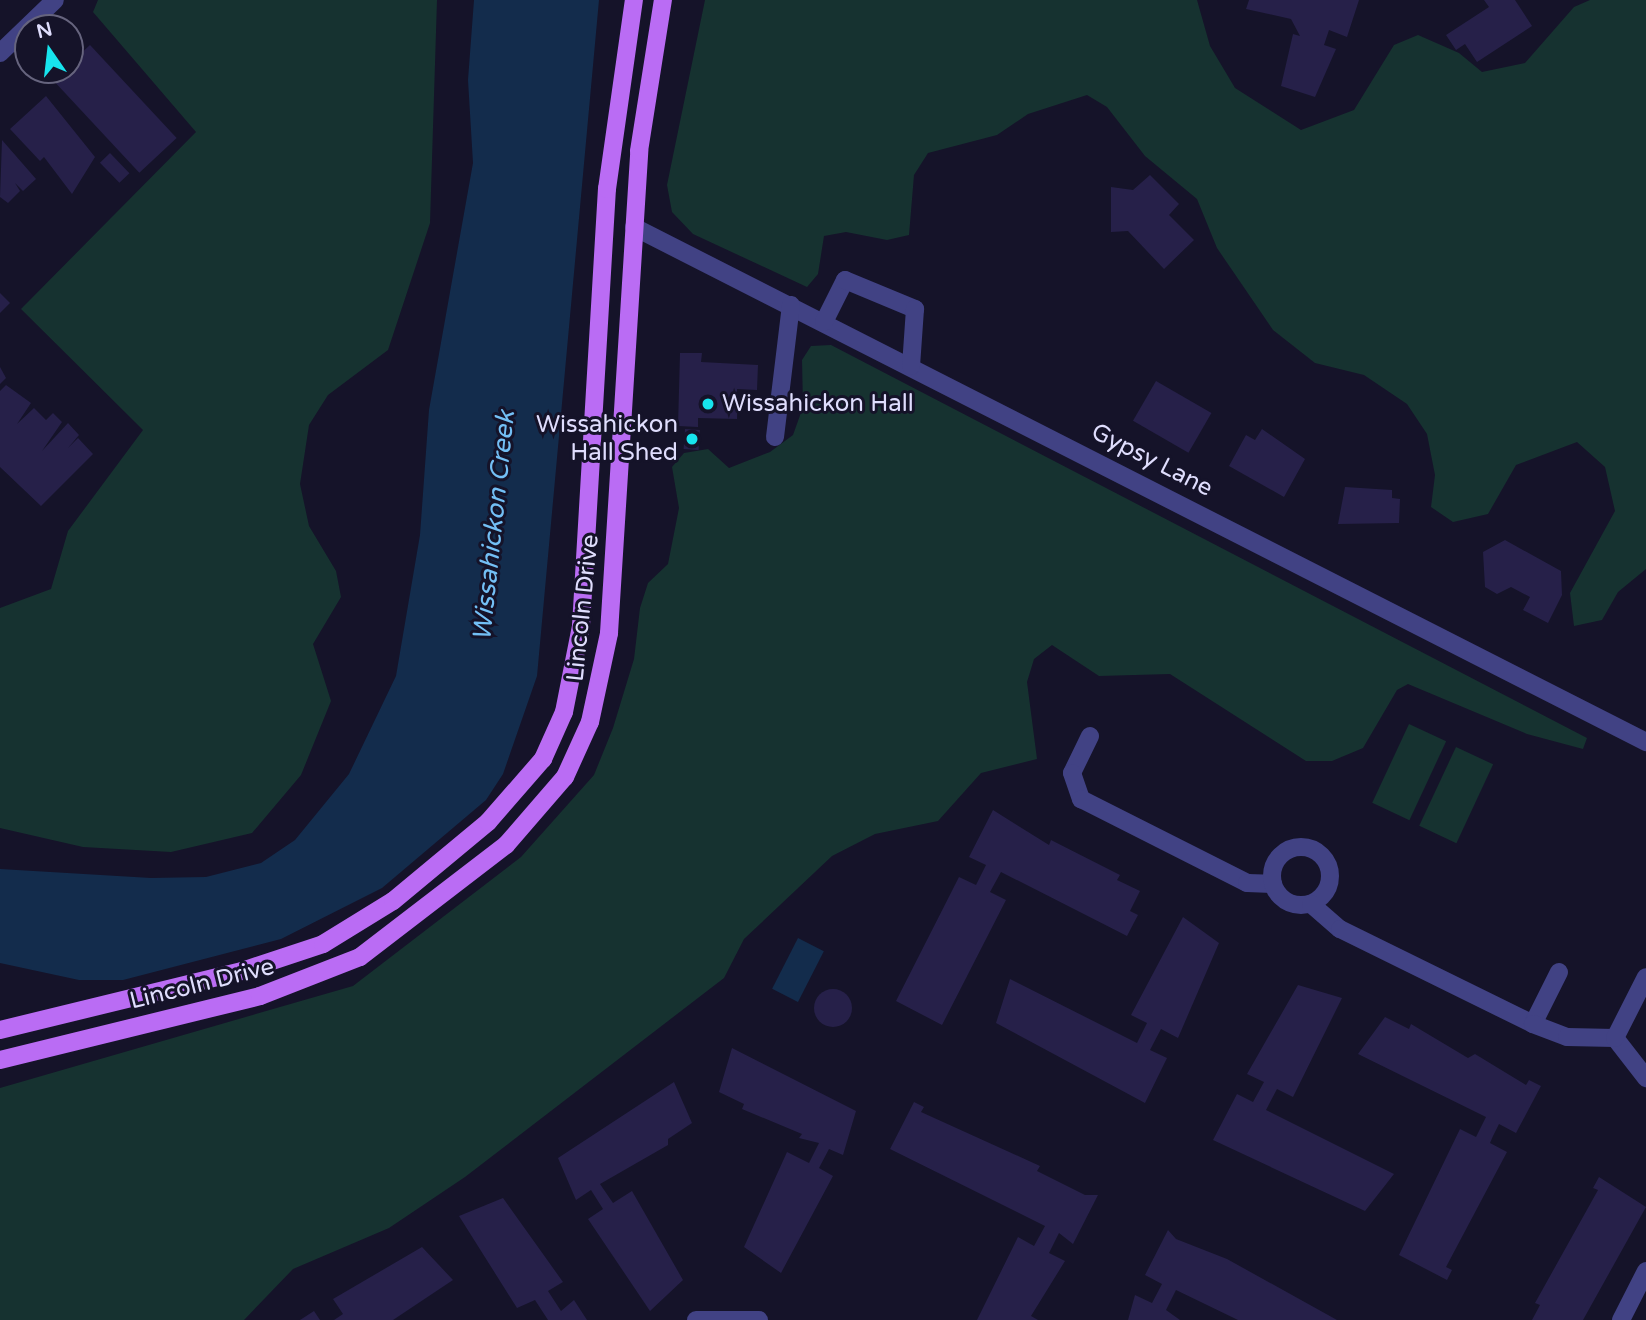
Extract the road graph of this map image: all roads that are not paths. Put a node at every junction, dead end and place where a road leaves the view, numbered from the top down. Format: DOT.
graph roads {
  1 [pos="55,0"];
  2 [pos="634,0"];
  3 [pos="663,0"];
  4 [pos="0,53"];
  5 [pos="634,227"];
  6 [pos="791,305"];
  7 [pos="824,322"];
  8 [pos="911,366"];
  9 [pos="775,436"];
  10 [pos="1090,736"];
  11 [pos="1646,742"];
  12 [pos="1273,884"];
  13 [pos="1311,904"];
  14 [pos="1559,972"];
  15 [pos="1646,977"];
  16 [pos="1533,1024"];
  17 [pos="0,1030"];
  18 [pos="1615,1038"];
  19 [pos="0,1060"];
  20 [pos="1646,1078"];
  21 [pos="1646,1271"];
  22 [pos="696,1320"];
  23 [pos="760,1320"];
  24 [pos="1621,1320"];
  1 -- 4 [label="street"];
  2 -- 17 [label="main road, Lincoln Drive"];
  3 -- 5 [label="main road, Lincoln Drive"];
  5 -- 6 [label="street, Gypsy Lane"];
  5 -- 19 [label="main road, Lincoln Drive"];
  6 -- 7 [label="street, Gypsy Lane"];
  6 -- 9 [label="street"];
  7 -- 8 [label="street, Gypsy Lane"];
  7 -- 8 [label="street"];
  8 -- 11 [label="street, Gypsy Lane"];
  10 -- 12 [label="street"];
  12 -- 13 [label="street"];
  12 -- 13 [label="street"];
  13 -- 16 [label="street"];
  14 -- 16 [label="street"];
  15 -- 18 [label="street"];
  16 -- 18 [label="street"];
  18 -- 20 [label="street"];
  21 -- 24 [label="street"];
  22 -- 23 [label="street"];
}
